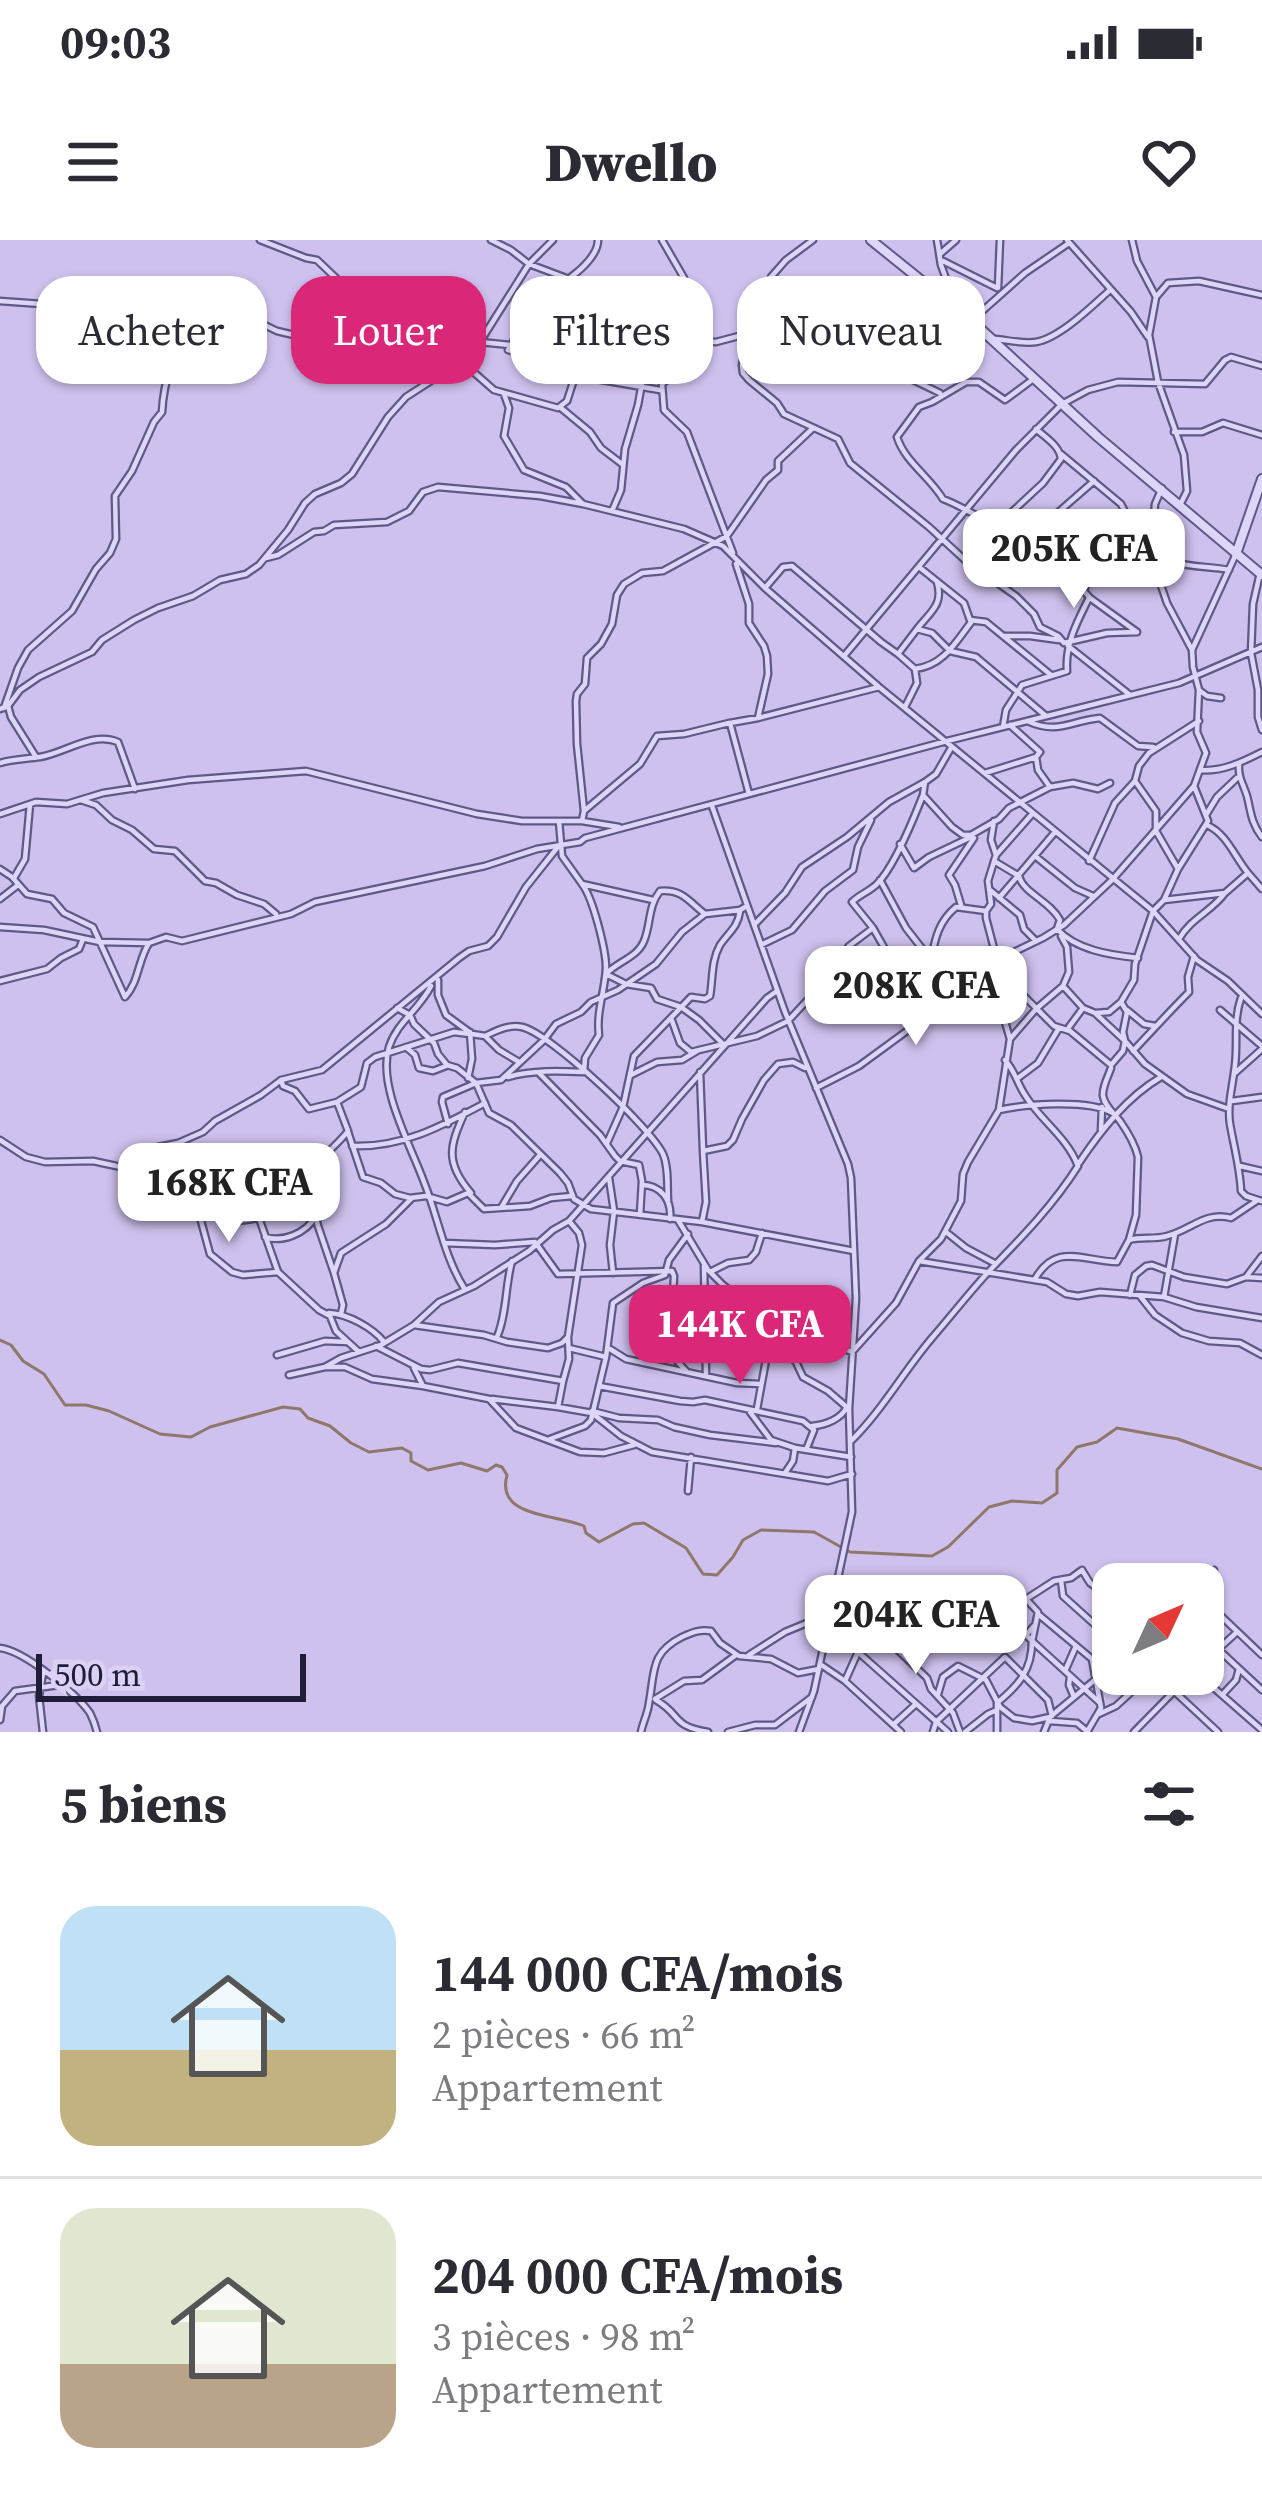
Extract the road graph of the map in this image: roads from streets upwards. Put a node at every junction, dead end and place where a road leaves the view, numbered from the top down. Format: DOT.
graph roads {
  1 [pos="260,240"];
  2 [pos="491,240"];
  3 [pos="553,240"];
  4 [pos="598,240"];
  5 [pos="662,240"];
  6 [pos="813,240"];
  7 [pos="937,240"];
  8 [pos="956,240"];
  9 [pos="1000,240"];
  10 [pos="1132,240"];
  11 [pos="874,241"];
  12 [pos="1068,242"];
  13 [pos="940,257"];
  14 [pos="529,264"];
  15 [pos="334,276"];
  16 [pos="561,276"];
  17 [pos="569,276"];
  18 [pos="683,276"];
  19 [pos="774,276"];
  20 [pos="916,276"];
  21 [pos="946,276"];
  22 [pos="1000,290"];
  23 [pos="1110,290"];
  24 [pos="1262,295"];
  25 [pos="1156,297"];
  26 [pos="0,302"];
  27 [pos="36,304"];
  28 [pos="985,307"];
  29 [pos="486,332"];
  30 [pos="985,333"];
  31 [pos="990,338"];
  32 [pos="1150,339"];
  33 [pos="486,343"];
  34 [pos="510,345"];
  35 [pos="510,351"];
  36 [pos="1262,366"];
  37 [pos="1034,378"];
  38 [pos="1158,382"];
  39 [pos="169,384"];
  40 [pos="426,384"];
  41 [pos="486,384"];
  42 [pos="572,384"];
  43 [pos="633,384"];
  44 [pos="662,384"];
  45 [pos="755,384"];
  46 [pos="922,384"];
  47 [pos="640,385"];
  48 [pos="662,390"];
  49 [pos="504,394"];
  50 [pos="943,394"];
  51 [pos="1062,404"];
  52 [pos="561,408"];
  53 [pos="812,429"];
  54 [pos="1036,429"];
  55 [pos="1174,432"];
  56 [pos="1262,435"];
  57 [pos="1061,454"];
  58 [pos="623,465"];
  59 [pos="1262,479"];
  60 [pos="1094,481"];
  61 [pos="1162,488"];
  62 [pos="583,504"];
  63 [pos="1180,506"];
  64 [pos="967,509"];
  65 [pos="612,511"];
  66 [pos="994,523"];
  67 [pos="728,536"];
  68 [pos="942,540"];
  69 [pos="716,541"];
  70 [pos="1045,548"];
  71 [pos="1122,550"];
  72 [pos="1236,554"];
  73 [pos="1151,556"];
  74 [pos="734,557"];
  75 [pos="266,558"];
  76 [pos="919,567"];
  77 [pos="1229,570"];
  78 [pos="1261,574"];
  79 [pos="937,582"];
  80 [pos="765,587"];
  81 [pos="1084,590"];
  82 [pos="1090,598"];
  83 [pos="972,621"];
  84 [pos="866,628"];
  85 [pos="917,629"];
  86 [pos="1005,636"];
  87 [pos="1067,644"];
  88 [pos="1262,647"];
  89 [pos="1192,650"];
  90 [pos="950,651"];
  91 [pos="1251,653"];
  92 [pos="898,654"];
  93 [pos="844,656"];
  94 [pos="915,669"];
  95 [pos="1051,674"];
  96 [pos="1196,676"];
  97 [pos="879,687"];
  98 [pos="1199,690"];
  99 [pos="1018,694"];
  100 [pos="1130,695"];
  101 [pos="1221,698"];
  102 [pos="905,706"];
  103 [pos="4,708"];
  104 [pos="1046,716"];
  105 [pos="758,718"];
  106 [pos="1027,721"];
  107 [pos="1198,721"];
  108 [pos="730,723"];
  109 [pos="1006,726"];
  110 [pos="1262,730"];
  111 [pos="950,743"];
  112 [pos="1156,747"];
  113 [pos="1262,752"];
  114 [pos="36,757"];
  115 [pos="1036,758"];
  116 [pos="0,763"];
  117 [pos="1239,764"];
  118 [pos="1199,770"];
  119 [pos="985,773"];
  120 [pos="1238,777"];
  121 [pos="1135,781"];
  122 [pos="925,782"];
  123 [pos="1110,783"];
  124 [pos="1194,786"];
  125 [pos="1050,788"];
  126 [pos="135,789"];
  127 [pos="749,794"];
  128 [pos="923,796"];
  129 [pos="81,800"];
  130 [pos="30,803"];
  131 [pos="1022,803"];
  132 [pos="712,806"];
  133 [pos="584,811"];
  134 [pos="1033,812"];
  135 [pos="0,814"];
  136 [pos="1206,814"];
  137 [pos="873,817"];
  138 [pos="559,820"];
  139 [pos="582,821"];
  140 [pos="994,821"];
  141 [pos="1207,825"];
  142 [pos="622,828"];
  143 [pos="1156,831"];
  144 [pos="1055,832"];
  145 [pos="976,835"];
  146 [pos="1262,837"];
  147 [pos="900,844"];
  148 [pos="560,846"];
  149 [pos="1035,856"];
  150 [pos="995,858"];
  151 [pos="1089,861"];
  152 [pos="0,869"];
  153 [pos="1178,869"];
  154 [pos="1248,873"];
  155 [pos="1019,876"];
  156 [pos="880,880"];
  157 [pos="1112,880"];
  158 [pos="16,881"];
  159 [pos="582,884"];
  160 [pos="1262,889"];
  161 [pos="990,890"];
  162 [pos="1225,893"];
  163 [pos="1093,896"];
  164 [pos="999,898"];
  165 [pos="0,899"];
  166 [pos="653,900"];
  167 [pos="1164,900"];
  168 [pos="961,905"];
  169 [pos="744,908"];
  170 [pos="986,911"];
  171 [pos="1153,911"];
  172 [pos="705,914"];
  173 [pos="278,916"];
  174 [pos="754,926"];
  175 [pos="0,927"];
  176 [pos="873,928"];
  177 [pos="1059,933"];
  178 [pos="83,940"];
  179 [pos="1036,940"];
  180 [pos="1179,940"];
  181 [pos="100,942"];
  182 [pos="149,943"];
  183 [pos="761,945"];
  184 [pos="1194,956"];
  185 [pos="928,957"];
  186 [pos="1138,958"];
  187 [pos="997,960"];
  188 [pos="606,974"];
  189 [pos="440,975"];
  190 [pos="0,980"];
  191 [pos="973,980"];
  192 [pos="433,981"];
  193 [pos="626,984"];
  194 [pos="994,984"];
  195 [pos="1063,986"];
  196 [pos="777,991"];
  197 [pos="956,995"];
  198 [pos="1242,996"];
  199 [pos="600,998"];
  200 [pos="1121,1002"];
  201 [pos="681,1007"];
  202 [pos="397,1008"];
  203 [pos="1083,1008"];
  204 [pos="1036,1009"];
  205 [pos="1127,1010"];
  206 [pos="1220,1010"];
  207 [pos="1095,1013"];
  208 [pos="1262,1014"];
  209 [pos="410,1015"];
  210 [pos="671,1018"];
  211 [pos="788,1021"];
  212 [pos="1235,1022"];
  213 [pos="1155,1026"];
  214 [pos="1063,1029"];
  215 [pos="470,1033"];
  216 [pos="485,1036"];
  217 [pos="431,1039"];
  218 [pos="544,1040"];
  219 [pos="1010,1040"];
  220 [pos="1125,1041"];
  221 [pos="725,1044"];
  222 [pos="406,1047"];
  223 [pos="1262,1048"];
  224 [pos="388,1051"];
  225 [pos="1133,1051"];
  226 [pos="697,1052"];
  227 [pos="1005,1060"];
  228 [pos="519,1062"];
  229 [pos="447,1065"];
  230 [pos="1113,1065"];
  231 [pos="808,1070"];
  232 [pos="584,1072"];
  233 [pos="700,1072"];
  234 [pos="540,1074"];
  235 [pos="1234,1074"];
  236 [pos="629,1076"];
  237 [pos="1161,1077"];
  238 [pos="468,1078"];
  239 [pos="1018,1078"];
  240 [pos="281,1080"];
  241 [pos="501,1080"];
  242 [pos="476,1083"];
  243 [pos="816,1088"];
  244 [pos="1262,1097"];
  245 [pos="337,1102"];
  246 [pos="485,1103"];
  247 [pos="1033,1104"];
  248 [pos="1230,1106"];
  249 [pos="623,1107"];
  250 [pos="1102,1107"];
  251 [pos="999,1110"];
  252 [pos="465,1112"];
  253 [pos="1114,1115"];
  254 [pos="448,1124"];
  255 [pos="1100,1130"];
  256 [pos="348,1131"];
  257 [pos="647,1132"];
  258 [pos="0,1140"];
  259 [pos="407,1140"];
  260 [pos="178,1143"];
  261 [pos="607,1143"];
  262 [pos="352,1146"];
  263 [pos="704,1151"];
  264 [pos="542,1154"];
  265 [pos="620,1161"];
  266 [pos="1078,1166"];
  267 [pos="1240,1166"];
  268 [pos="1262,1171"];
  269 [pos="305,1172"];
  270 [pos="608,1176"];
  271 [pos="641,1185"];
  272 [pos="471,1194"];
  273 [pos="428,1196"];
  274 [pos="572,1196"];
  275 [pos="412,1198"];
  276 [pos="1260,1200"];
  277 [pos="668,1201"];
  278 [pos="197,1206"];
  279 [pos="582,1206"];
  280 [pos="501,1208"];
  281 [pos="614,1210"];
  282 [pos="640,1215"];
  283 [pos="315,1217"];
  284 [pos="259,1218"];
  285 [pos="569,1220"];
  286 [pos="674,1220"];
  287 [pos="702,1222"];
  288 [pos="762,1232"];
  289 [pos="946,1232"];
  290 [pos="688,1233"];
  291 [pos="1175,1234"];
  292 [pos="265,1237"];
  293 [pos="1129,1240"];
  294 [pos="445,1243"];
  295 [pos="537,1245"];
  296 [pos="854,1251"];
  297 [pos="1262,1256"];
  298 [pos="512,1261"];
  299 [pos="919,1262"];
  300 [pos="704,1264"];
  301 [pos="996,1264"];
  302 [pos="666,1271"];
  303 [pos="1168,1271"];
  304 [pos="278,1272"];
  305 [pos="710,1272"];
  306 [pos="989,1272"];
  307 [pos="334,1273"];
  308 [pos="613,1273"];
  309 [pos="578,1274"];
  310 [pos="1246,1277"];
  311 [pos="1262,1278"];
  312 [pos="1035,1279"];
  313 [pos="465,1290"];
  314 [pos="1130,1295"];
  315 [pos="1140,1296"];
  316 [pos="1164,1297"];
  317 [pos="323,1313"];
  318 [pos="341,1314"];
  319 [pos="763,1315"];
  320 [pos="1262,1318"];
  321 [pos="414,1324"];
  322 [pos="568,1337"];
  323 [pos="770,1338"];
  324 [pos="496,1339"];
  325 [pos="348,1342"];
  326 [pos="384,1342"];
  327 [pos="376,1346"];
  328 [pos="569,1348"];
  329 [pos="608,1348"];
  330 [pos="359,1352"];
  331 [pos="852,1352"];
  332 [pos="1262,1354"];
  333 [pos="278,1355"];
  334 [pos="606,1357"];
  335 [pos="325,1367"];
  336 [pos="414,1368"];
  337 [pos="686,1371"];
  338 [pos="289,1375"];
  339 [pos="706,1376"];
  340 [pos="563,1381"];
  341 [pos="761,1384"];
  342 [pos="424,1386"];
  343 [pos="599,1386"];
  344 [pos="489,1399"];
  345 [pos="558,1407"];
  346 [pos="848,1408"];
  347 [pos="746,1409"];
  348 [pos="758,1411"];
  349 [pos="592,1412"];
  350 [pos="812,1426"];
  351 [pos="548,1440"];
  352 [pos="850,1442"];
  353 [pos="776,1443"];
  354 [pos="635,1444"];
  355 [pos="795,1448"];
  356 [pos="806,1450"];
  357 [pos="691,1457"];
  358 [pos="851,1457"];
  359 [pos="785,1473"];
  360 [pos="852,1474"];
  361 [pos="688,1491"];
  362 [pos="1071,1578"];
  363 [pos="1060,1580"];
  364 [pos="1092,1584"];
  365 [pos="1092,1584"];
  366 [pos="835,1594"];
  367 [pos="1038,1614"];
  368 [pos="1224,1621"];
  369 [pos="1092,1623"];
  370 [pos="1229,1625"];
  371 [pos="862,1630"];
  372 [pos="878,1631"];
  373 [pos="1236,1633"];
  374 [pos="1032,1642"];
  375 [pos="1226,1642"];
  376 [pos="1224,1644"];
  377 [pos="1076,1646"];
  378 [pos="0,1648"];
  379 [pos="858,1652"];
  380 [pos="1224,1655"];
  381 [pos="1262,1655"];
  382 [pos="740,1656"];
  383 [pos="1092,1659"];
  384 [pos="819,1667"];
  385 [pos="1239,1670"];
  386 [pos="44,1671"];
  387 [pos="1068,1674"];
  388 [pos="1025,1676"];
  389 [pos="982,1679"];
  390 [pos="845,1681"];
  391 [pos="60,1684"];
  392 [pos="1092,1684"];
  393 [pos="40,1688"];
  394 [pos="1084,1689"];
  395 [pos="1262,1690"];
  396 [pos="938,1694"];
  397 [pos="1099,1695"];
  398 [pos="1128,1695"];
  399 [pos="1172,1695"];
  400 [pos="1178,1695"];
  401 [pos="1222,1696"];
  402 [pos="812,1697"];
  403 [pos="1074,1697"];
  404 [pos="652,1699"];
  405 [pos="916,1704"];
  406 [pos="1101,1704"];
  407 [pos="999,1708"];
  408 [pos="951,1709"];
  409 [pos="1099,1714"];
  410 [pos="1050,1718"];
  411 [pos="0,1720"];
  412 [pos="935,1722"];
  413 [pos="680,1724"];
  414 [pos="893,1725"];
  415 [pos="1259,1728"];
  416 [pos="43,1732"];
  417 [pos="97,1732"];
  418 [pos="641,1732"];
  419 [pos="687,1732"];
  420 [pos="708,1732"];
  421 [pos="728,1732"];
  422 [pos="799,1732"];
  423 [pos="901,1732"];
  424 [pos="933,1732"];
  425 [pos="948,1732"];
  426 [pos="963,1732"];
  427 [pos="997,1732"];
  428 [pos="1044,1732"];
  429 [pos="1088,1732"];
  430 [pos="1134,1732"];
  431 [pos="1218,1732"];
  1 -- 15 [label="street"];
  2 -- 14 [label="street"];
  3 -- 14 [label="street"];
  4 -- 17 [label="street"];
  5 -- 18 [label="street"];
  6 -- 19 [label="street"];
  7 -- 13 [label="street"];
  8 -- 13 [label="street"];
  9 -- 22 [label="street"];
  10 -- 25 [label="street"];
  11 -- 20 [label="street"];
  12 -- 22 [label="street"];
  12 -- 23 [label="street"];
  13 -- 21 [label="street"];
  13 -- 22 [label="street"];
  14 -- 16 [label="street"];
  14 -- 29 [label="street"];
  22 -- 28 [label="street"];
  23 -- 31 [label="street"];
  23 -- 32 [label="street"];
  24 -- 25 [label="street"];
  25 -- 32 [label="street"];
  26 -- 27 [label="street"];
  30 -- 31 [label="street"];
  31 -- 37 [label="street"];
  32 -- 38 [label="street"];
  33 -- 34 [label="street"];
  34 -- 35 [label="street"];
  36 -- 38 [label="street"];
  37 -- 50 [label="street"];
  37 -- 51 [label="street"];
  38 -- 51 [label="street"];
  38 -- 55 [label="street"];
  39 -- 103 [label="street"];
  40 -- 75 [label="street"];
  41 -- 49 [label="street"];
  42 -- 52 [label="street"];
  43 -- 47 [label="street"];
  44 -- 48 [label="street"];
  45 -- 53 [label="street"];
  46 -- 50 [label="street"];
  47 -- 48 [label="street"];
  47 -- 58 [label="street"];
  48 -- 67 [label="street"];
  49 -- 52 [label="street"];
  49 -- 62 [label="street"];
  50 -- 64 [label="street"];
  51 -- 54 [label="street"];
  51 -- 61 [label="street"];
  52 -- 58 [label="street"];
  53 -- 67 [label="street"];
  53 -- 68 [label="street"];
  54 -- 57 [label="street"];
  54 -- 64 [label="street"];
  55 -- 56 [label="street"];
  55 -- 63 [label="street"];
  57 -- 60 [label="street"];
  57 -- 66 [label="street"];
  58 -- 65 [label="street"];
  59 -- 72 [label="street"];
  60 -- 70 [label="street"];
  60 -- 71 [label="street"];
  61 -- 63 [label="street"];
  61 -- 73 [label="street"];
  62 -- 65 [label="street"];
  62 -- 75 [label="street"];
  63 -- 72 [label="street"];
  64 -- 66 [label="street"];
  64 -- 68 [label="street"];
  65 -- 69 [label="street"];
  66 -- 70 [label="street"];
  67 -- 69 [label="street"];
  67 -- 74 [label="street"];
  68 -- 76 [label="street"];
  68 -- 87 [label="street"];
  69 -- 74 [label="street"];
  69 -- 133 [label="street"];
  70 -- 81 [label="street"];
  71 -- 73 [label="street"];
  71 -- 81 [label="street"];
  72 -- 77 [label="street"];
  72 -- 78 [label="street"];
  73 -- 77 [label="street"];
  73 -- 89 [label="street"];
  74 -- 80 [label="street"];
  74 -- 105 [label="street"];
  75 -- 103 [label="street"];
  76 -- 79 [label="street"];
  76 -- 84 [label="street"];
  77 -- 89 [label="street"];
  78 -- 91 [label="street"];
  79 -- 83 [label="street"];
  79 -- 85 [label="street"];
  80 -- 84 [label="street"];
  80 -- 93 [label="street"];
  81 -- 82 [label="street"];
  82 -- 87 [label="street"];
  82 -- 87 [label="street"];
  83 -- 86 [label="street"];
  83 -- 90 [label="street"];
  84 -- 92 [label="street"];
  84 -- 93 [label="street"];
  85 -- 90 [label="street"];
  85 -- 92 [label="street"];
  86 -- 87 [label="street"];
  86 -- 95 [label="street"];
  87 -- 95 [label="street"];
  87 -- 100 [label="street"];
  88 -- 91 [label="street"];
  89 -- 96 [label="street"];
  90 -- 94 [label="street"];
  90 -- 99 [label="street"];
  91 -- 96 [label="street"];
  91 -- 110 [label="street"];
  92 -- 94 [label="street"];
  93 -- 97 [label="street"];
  94 -- 102 [label="street"];
  95 -- 99 [label="street"];
  96 -- 98 [label="street"];
  96 -- 100 [label="street"];
  97 -- 102 [label="street"];
  97 -- 105 [label="street"];
  98 -- 101 [label="street"];
  98 -- 107 [label="street"];
  99 -- 104 [label="street"];
  99 -- 109 [label="street"];
  100 -- 104 [label="street"];
  102 -- 111 [label="street"];
  103 -- 114 [label="street"];
  104 -- 106 [label="street"];
  105 -- 108 [label="street"];
  106 -- 109 [label="street"];
  106 -- 112 [label="street"];
  107 -- 112 [label="street"];
  107 -- 118 [label="street"];
  108 -- 127 [label="street"];
  108 -- 133 [label="street"];
  109 -- 111 [label="street"];
  109 -- 115 [label="street"];
  111 -- 119 [label="street"];
  111 -- 122 [label="street"];
  111 -- 127 [label="street"];
  112 -- 121 [label="street"];
  113 -- 117 [label="street"];
  114 -- 116 [label="street"];
  114 -- 126 [label="street"];
  115 -- 119 [label="street"];
  115 -- 125 [label="street"];
  117 -- 118 [label="street"];
  117 -- 120 [label="street"];
  118 -- 124 [label="street"];
  119 -- 131 [label="street"];
  120 -- 136 [label="street"];
  120 -- 146 [label="street"];
  121 -- 143 [label="street"];
  121 -- 151 [label="street"];
  122 -- 128 [label="street"];
  122 -- 137 [label="street"];
  123 -- 125 [label="street"];
  124 -- 136 [label="street"];
  124 -- 143 [label="street"];
  125 -- 131 [label="street"];
  126 -- 129 [label="street"];
  126 -- 138 [label="street"];
  127 -- 132 [label="street"];
  128 -- 145 [label="street"];
  128 -- 147 [label="street"];
  129 -- 130 [label="street"];
  129 -- 173 [label="street"];
  130 -- 135 [label="street"];
  130 -- 158 [label="street"];
  131 -- 134 [label="street"];
  131 -- 140 [label="street"];
  132 -- 142 [label="street"];
  132 -- 169 [label="street"];
  133 -- 139 [label="street"];
  134 -- 144 [label="street"];
  134 -- 150 [label="street"];
  136 -- 141 [label="street"];
  137 -- 174 [label="street"];
  137 -- 183 [label="street"];
  138 -- 139 [label="street"];
  138 -- 148 [label="street"];
  139 -- 142 [label="street"];
  140 -- 145 [label="street"];
  140 -- 150 [label="street"];
  141 -- 153 [label="street"];
  141 -- 154 [label="street"];
  142 -- 148 [label="street"];
  143 -- 153 [label="street"];
  143 -- 157 [label="street"];
  144 -- 149 [label="street"];
  144 -- 151 [label="street"];
  145 -- 147 [label="street"];
  145 -- 168 [label="street"];
  147 -- 156 [label="street"];
  148 -- 159 [label="street"];
  148 -- 173 [label="street"];
  148 -- 189 [label="street"];
  149 -- 155 [label="street"];
  149 -- 163 [label="street"];
  150 -- 155 [label="street"];
  150 -- 161 [label="street"];
  151 -- 157 [label="street"];
  152 -- 158 [label="street"];
  153 -- 167 [label="street"];
  154 -- 160 [label="street"];
  154 -- 162 [label="street"];
  155 -- 164 [label="street"];
  155 -- 177 [label="street"];
  156 -- 176 [label="street"];
  156 -- 185 [label="street"];
  157 -- 163 [label="street"];
  157 -- 171 [label="street"];
  158 -- 165 [label="street"];
  158 -- 181 [label="street"];
  159 -- 166 [label="street"];
  159 -- 188 [label="street"];
  161 -- 164 [label="street"];
  161 -- 170 [label="street"];
  162 -- 167 [label="street"];
  162 -- 180 [label="street"];
  163 -- 177 [label="street"];
  164 -- 179 [label="street"];
  166 -- 172 [label="street"];
  166 -- 188 [label="street"];
  167 -- 171 [label="street"];
  168 -- 170 [label="street"];
  168 -- 185 [label="street"];
  169 -- 172 [label="street"];
  169 -- 174 [label="street"];
  169 -- 201 [label="street"];
  170 -- 187 [label="street"];
  171 -- 180 [label="street"];
  171 -- 186 [label="street"];
  172 -- 193 [label="street"];
  173 -- 182 [label="street"];
  174 -- 183 [label="street"];
  175 -- 178 [label="street"];
  176 -- 185 [label="street"];
  176 -- 211 [label="street"];
  177 -- 179 [label="street"];
  177 -- 186 [label="street"];
  177 -- 195 [label="street"];
  178 -- 181 [label="street"];
  178 -- 190 [label="street"];
  179 -- 187 [label="street"];
  180 -- 184 [label="street"];
  181 -- 182 [label="street"];
  181 -- 182 [label="street"];
  183 -- 196 [label="street"];
  184 -- 198 [label="street"];
  184 -- 213 [label="street"];
  185 -- 197 [label="street"];
  186 -- 200 [label="street"];
  187 -- 191 [label="street"];
  188 -- 193 [label="street"];
  188 -- 199 [label="street"];
  189 -- 192 [label="street"];
  189 -- 215 [label="street"];
  191 -- 194 [label="street"];
  191 -- 197 [label="street"];
  192 -- 202 [label="street"];
  192 -- 209 [label="street"];
  193 -- 199 [label="street"];
  193 -- 201 [label="street"];
  194 -- 204 [label="street"];
  194 -- 219 [label="street"];
  195 -- 203 [label="street"];
  195 -- 204 [label="street"];
  196 -- 211 [label="street"];
  196 -- 221 [label="street"];
  197 -- 243 [label="street"];
  198 -- 208 [label="street"];
  198 -- 212 [label="street"];
  199 -- 218 [label="street"];
  199 -- 232 [label="street"];
  200 -- 205 [label="street"];
  200 -- 207 [label="street"];
  201 -- 210 [label="street"];
  201 -- 221 [label="street"];
  202 -- 209 [label="street"];
  202 -- 240 [label="street"];
  203 -- 207 [label="street"];
  203 -- 214 [label="street"];
  204 -- 214 [label="street"];
  204 -- 219 [label="street"];
  205 -- 213 [label="street"];
  205 -- 220 [label="street"];
  206 -- 212 [label="street"];
  207 -- 220 [label="street"];
  209 -- 217 [label="street"];
  209 -- 224 [label="street"];
  210 -- 226 [label="street"];
  210 -- 236 [label="street"];
  211 -- 221 [label="street"];
  211 -- 231 [label="street"];
  212 -- 223 [label="street"];
  212 -- 235 [label="street"];
  213 -- 225 [label="street"];
  214 -- 230 [label="street"];
  214 -- 239 [label="street"];
  215 -- 216 [label="street"];
  215 -- 217 [label="street"];
  215 -- 238 [label="street"];
  216 -- 218 [label="street"];
  216 -- 228 [label="street"];
  217 -- 222 [label="street"];
  217 -- 229 [label="street"];
  218 -- 228 [label="street"];
  218 -- 232 [label="street"];
  219 -- 227 [label="street"];
  220 -- 225 [label="street"];
  220 -- 230 [label="street"];
  221 -- 226 [label="street"];
  221 -- 233 [label="street"];
  222 -- 224 [label="street"];
  222 -- 229 [label="street"];
  223 -- 235 [label="street"];
  224 -- 245 [label="street"];
  224 -- 259 [label="street"];
  225 -- 237 [label="street"];
  226 -- 236 [label="street"];
  227 -- 239 [label="street"];
  227 -- 251 [label="street"];
  228 -- 241 [label="street"];
  229 -- 238 [label="street"];
  230 -- 253 [label="street"];
  231 -- 243 [label="street"];
  231 -- 263 [label="street"];
  232 -- 234 [label="street"];
  232 -- 249 [label="street"];
  233 -- 257 [label="street"];
  233 -- 263 [label="street"];
  234 -- 241 [label="street"];
  234 -- 261 [label="street"];
  235 -- 248 [label="street"];
  236 -- 249 [label="street"];
  237 -- 248 [label="street"];
  237 -- 253 [label="street"];
  238 -- 242 [label="street"];
  239 -- 247 [label="street"];
  240 -- 245 [label="street"];
  240 -- 260 [label="street"];
  241 -- 242 [label="street"];
  242 -- 246 [label="street"];
  242 -- 254 [label="street"];
  243 -- 296 [label="street"];
  244 -- 248 [label="street"];
  245 -- 256 [label="street"];
  246 -- 252 [label="street"];
  246 -- 264 [label="street"];
  247 -- 250 [label="street"];
  247 -- 251 [label="street"];
  247 -- 266 [label="street"];
  248 -- 267 [label="street"];
  249 -- 257 [label="street"];
  249 -- 261 [label="street"];
  250 -- 253 [label="street"];
  250 -- 255 [label="street"];
  251 -- 289 [label="street"];
  252 -- 254 [label="street"];
  252 -- 272 [label="street"];
  253 -- 255 [label="street"];
  253 -- 293 [label="street"];
  254 -- 259 [label="street"];
  255 -- 266 [label="street"];
  256 -- 262 [label="street"];
  256 -- 269 [label="street"];
  257 -- 265 [label="street"];
  257 -- 277 [label="street"];
  258 -- 260 [label="street"];
  259 -- 262 [label="street"];
  259 -- 273 [label="street"];
  260 -- 278 [label="street"];
  261 -- 265 [label="street"];
  262 -- 275 [label="street"];
  263 -- 287 [label="street"];
  264 -- 274 [label="street"];
  264 -- 280 [label="street"];
  265 -- 270 [label="street"];
  265 -- 271 [label="street"];
  266 -- 301 [label="street"];
  267 -- 268 [label="street"];
  267 -- 276 [label="street"];
  269 -- 283 [label="street"];
  269 -- 284 [label="street"];
  270 -- 279 [label="street"];
  270 -- 281 [label="street"];
  271 -- 277 [label="street"];
  271 -- 282 [label="street"];
  272 -- 273 [label="street"];
  272 -- 280 [label="street"];
  273 -- 275 [label="street"];
  273 -- 294 [label="street"];
  274 -- 279 [label="street"];
  274 -- 280 [label="street"];
  275 -- 307 [label="street"];
  276 -- 291 [label="street"];
  277 -- 286 [label="street"];
  278 -- 284 [label="street"];
  278 -- 304 [label="street"];
  279 -- 281 [label="street"];
  279 -- 285 [label="street"];
  281 -- 282 [label="street"];
  281 -- 308 [label="street"];
  282 -- 286 [label="street"];
  283 -- 292 [label="street"];
  283 -- 307 [label="street"];
  284 -- 292 [label="street"];
  285 -- 295 [label="street"];
  285 -- 309 [label="street"];
  286 -- 287 [label="street"];
  286 -- 290 [label="street"];
  287 -- 288 [label="street"];
  288 -- 296 [label="street"];
  288 -- 305 [label="street"];
  289 -- 299 [label="street"];
  289 -- 301 [label="street"];
  290 -- 300 [label="street"];
  290 -- 302 [label="street"];
  291 -- 293 [label="street"];
  291 -- 303 [label="street"];
  292 -- 304 [label="street"];
  293 -- 312 [label="street"];
  294 -- 295 [label="street"];
  294 -- 313 [label="street"];
  295 -- 298 [label="street"];
  295 -- 309 [label="street"];
  296 -- 331 [label="street"];
  297 -- 310 [label="street"];
  298 -- 313 [label="street"];
  298 -- 324 [label="street"];
  299 -- 306 [label="street"];
  299 -- 331 [label="street"];
  300 -- 305 [label="street"];
  300 -- 339 [label="street"];
  301 -- 306 [label="street"];
  302 -- 308 [label="street"];
  302 -- 329 [label="street"];
  302 -- 337 [label="street"];
  303 -- 310 [label="street"];
  303 -- 314 [label="street"];
  303 -- 316 [label="street"];
  304 -- 317 [label="street"];
  305 -- 319 [label="street"];
  306 -- 312 [label="street"];
  306 -- 352 [label="street"];
  307 -- 318 [label="street"];
  308 -- 309 [label="street"];
  309 -- 322 [label="street"];
  310 -- 311 [label="street"];
  312 -- 314 [label="street"];
  313 -- 321 [label="street"];
  314 -- 315 [label="street"];
  315 -- 316 [label="street"];
  315 -- 332 [label="street"];
  316 -- 320 [label="street"];
  317 -- 318 [label="street"];
  317 -- 325 [label="street"];
  318 -- 326 [label="street"];
  319 -- 323 [label="street"];
  319 -- 331 [label="street"];
  321 -- 324 [label="street"];
  321 -- 326 [label="street"];
  322 -- 324 [label="street"];
  322 -- 328 [label="street"];
  323 -- 341 [label="street"];
  323 -- 346 [label="street"];
  325 -- 330 [label="street"];
  325 -- 333 [label="street"];
  326 -- 327 [label="street"];
  327 -- 330 [label="street"];
  327 -- 336 [label="street"];
  328 -- 334 [label="street"];
  328 -- 340 [label="street"];
  329 -- 334 [label="street"];
  329 -- 337 [label="street"];
  330 -- 335 [label="street"];
  331 -- 346 [label="street"];
  334 -- 343 [label="street"];
  335 -- 338 [label="street"];
  335 -- 342 [label="street"];
  336 -- 340 [label="street"];
  336 -- 342 [label="street"];
  337 -- 339 [label="street"];
  339 -- 341 [label="street"];
  340 -- 345 [label="street"];
  341 -- 348 [label="street"];
  342 -- 344 [label="street"];
  343 -- 347 [label="street"];
  343 -- 349 [label="street"];
  344 -- 345 [label="street"];
  344 -- 351 [label="street"];
  345 -- 349 [label="street"];
  346 -- 350 [label="street"];
  346 -- 352 [label="street"];
  347 -- 348 [label="street"];
  347 -- 353 [label="street"];
  348 -- 350 [label="street"];
  349 -- 351 [label="street"];
  349 -- 353 [label="street"];
  349 -- 354 [label="street"];
  350 -- 356 [label="street"];
  351 -- 354 [label="street"];
  352 -- 358 [label="street"];
  353 -- 355 [label="street"];
  354 -- 357 [label="street"];
  355 -- 356 [label="street"];
  355 -- 359 [label="street"];
  356 -- 358 [label="street"];
  357 -- 359 [label="street"];
  357 -- 361 [label="street"];
  358 -- 360 [label="street"];
  359 -- 360 [label="street"];
  360 -- 366 [label="street"];
  362 -- 363 [label="street"];
  362 -- 364 [label="street"];
  362 -- 365 [label="street"];
  363 -- 367 [label="street"];
  363 -- 369 [label="street"];
  366 -- 382 [label="street"];
  366 -- 384 [label="street"];
  367 -- 374 [label="street"];
  367 -- 377 [label="street"];
  368 -- 370 [label="street"];
  370 -- 373 [label="street"];
  370 -- 375 [label="street"];
  371 -- 372 [label="street"];
  371 -- 372 [label="street"];
  371 -- 379 [label="street"];
  372 -- 396 [label="street"];
  373 -- 375 [label="street"];
  373 -- 381 [label="street"];
  374 -- 387 [label="street"];
  374 -- 388 [label="street"];
  375 -- 376 [label="street"];
  377 -- 383 [label="street"];
  377 -- 387 [label="street"];
  378 -- 386 [label="street"];
  379 -- 390 [label="street"];
  379 -- 405 [label="street"];
  380 -- 385 [label="street"];
  382 -- 384 [label="street"];
  382 -- 404 [label="street"];
  382 -- 404 [label="street"];
  384 -- 390 [label="street"];
  384 -- 402 [label="street"];
  385 -- 395 [label="street"];
  385 -- 401 [label="street"];
  386 -- 391 [label="street"];
  386 -- 393 [label="street"];
  387 -- 394 [label="street"];
  387 -- 403 [label="street"];
  388 -- 389 [label="street"];
  388 -- 407 [label="street"];
  388 -- 410 [label="street"];
  389 -- 396 [label="street"];
  389 -- 407 [label="street"];
  389 -- 408 [label="street"];
  390 -- 414 [label="street"];
  391 -- 393 [label="street"];
  391 -- 417 [label="street"];
  392 -- 394 [label="street"];
  393 -- 411 [label="street"];
  393 -- 416 [label="street"];
  394 -- 403 [label="street"];
  394 -- 406 [label="street"];
  396 -- 408 [label="street"];
  397 -- 406 [label="street"];
  398 -- 409 [label="street"];
  399 -- 430 [label="street"];
  400 -- 431 [label="street"];
  401 -- 415 [label="street"];
  402 -- 421 [label="street"];
  402 -- 422 [label="street"];
  403 -- 410 [label="street"];
  404 -- 413 [label="street"];
  404 -- 418 [label="street"];
  405 -- 412 [label="street"];
  405 -- 414 [label="street"];
  406 -- 409 [label="street"];
  407 -- 410 [label="street"];
  407 -- 426 [label="street"];
  407 -- 427 [label="street"];
  408 -- 412 [label="street"];
  408 -- 426 [label="street"];
  409 -- 429 [label="street"];
  410 -- 428 [label="street"];
  410 -- 429 [label="street"];
  412 -- 424 [label="street"];
  412 -- 425 [label="street"];
  413 -- 419 [label="street"];
  413 -- 420 [label="street"];
  414 -- 423 [label="street"];
}
